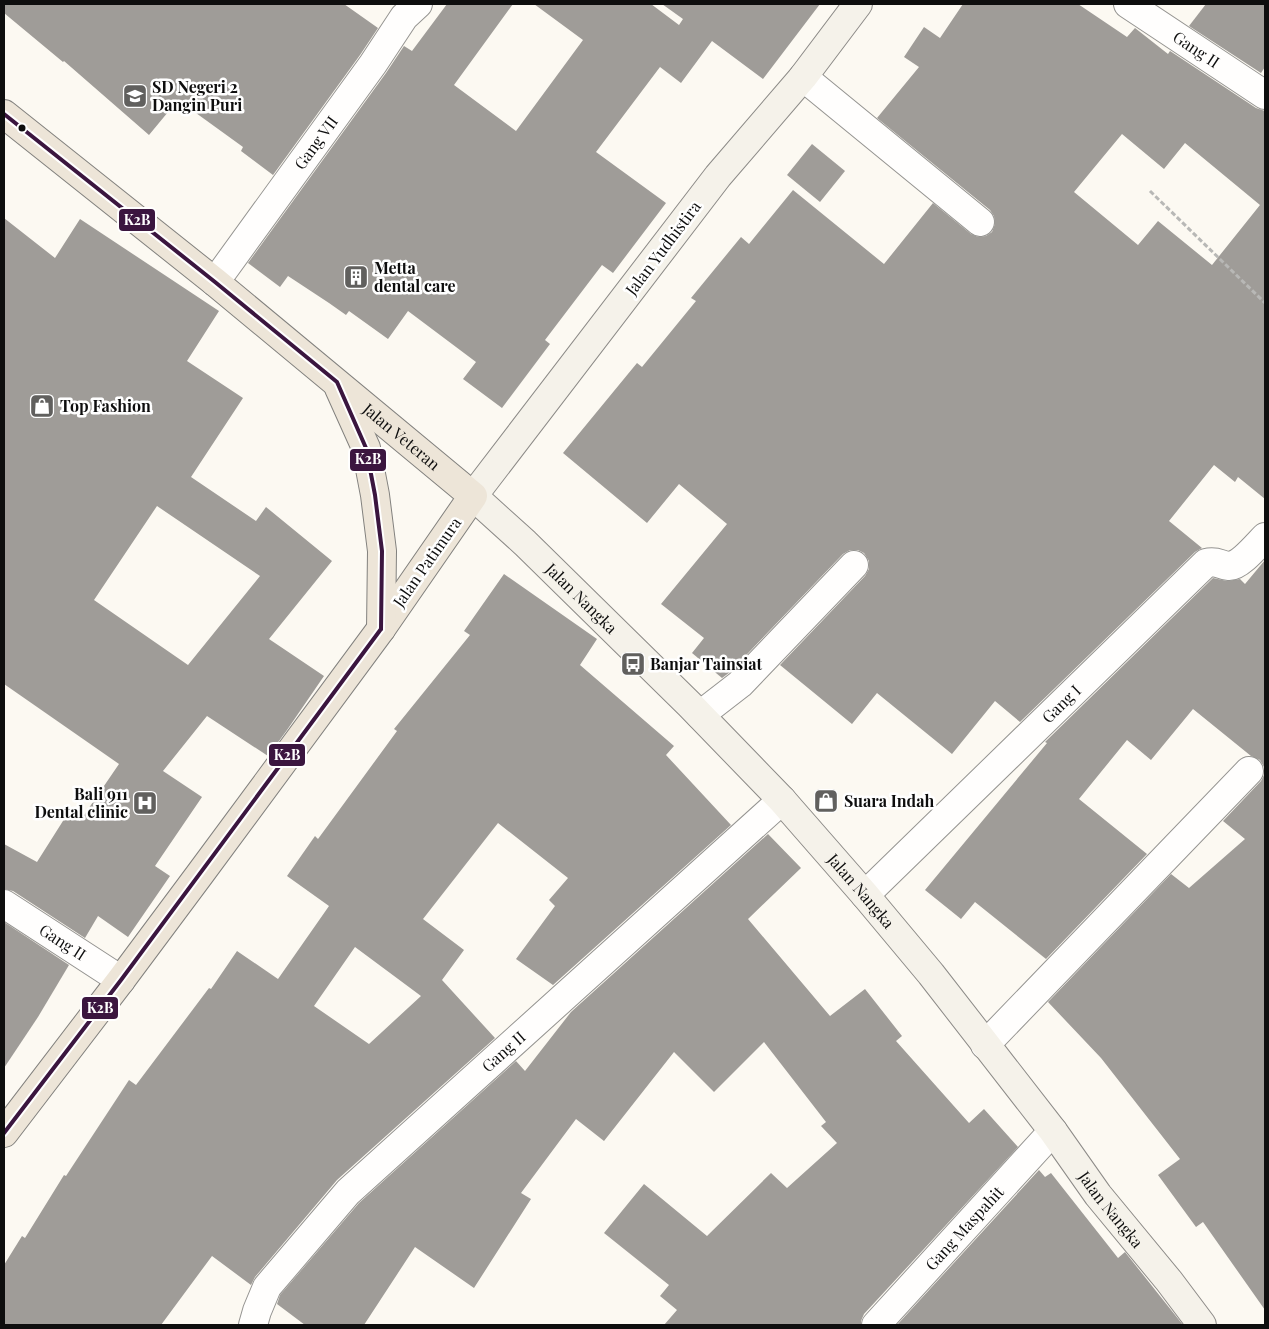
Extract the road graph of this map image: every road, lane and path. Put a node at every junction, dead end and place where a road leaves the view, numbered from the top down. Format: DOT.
graph roads {
  1 [pos="418,4"];
  2 [pos="858,4"];
  3 [pos="1128,4"];
  4 [pos="803,77"];
  5 [pos="1265,95"];
  6 [pos="4,114"];
  7 [pos="1150,191"];
  8 [pos="980,222"];
  9 [pos="215,282"];
  10 [pos="1265,303"];
  11 [pos="336,382"];
  12 [pos="473,496"];
  13 [pos="1265,537"];
  14 [pos="854,565"];
  15 [pos="381,629"];
  16 [pos="700,716"];
  17 [pos="1249,770"];
  18 [pos="782,800"];
  19 [pos="865,895"];
  20 [pos="4,904"];
  21 [pos="121,980"];
  22 [pos="985,1045"];
  23 [pos="1053,1132"];
  24 [pos="4,1133"];
  25 [pos="253,1325"];
  26 [pos="876,1325"];
  27 [pos="1202,1325"];
  1 -- 9 [label="street, Gang VII"];
  2 -- 4 [label="main road, Jalan Yudhistira"];
  3 -- 5 [label="street, Gang II"];
  4 -- 8 [label="street"];
  4 -- 12 [label="main road, Jalan Yudhistira"];
  6 -- 9 [label="main road, Jalan Veteran"];
  7 -- 10 [label="path"];
  9 -- 11 [label="main road, Jalan Veteran"];
  11 -- 12 [label="main road, Jalan Veteran"];
  11 -- 15 [label="main road"];
  12 -- 15 [label="main road, Jalan Patimura"];
  12 -- 16 [label="main road, Jalan Nangka"];
  13 -- 19 [label="street, Gang I"];
  14 -- 16 [label="street"];
  15 -- 21 [label="main road, Jalan Patimura"];
  16 -- 18 [label="main road, Jalan Nangka"];
  17 -- 22 [label="street"];
  18 -- 19 [label="main road, Jalan Nangka"];
  18 -- 25 [label="street, Gang II"];
  19 -- 22 [label="main road, Jalan Nangka"];
  20 -- 21 [label="street, Gang II"];
  21 -- 24 [label="main road, Jalan Patimura"];
  22 -- 23 [label="main road, Jalan Nangka"];
  23 -- 26 [label="street, Gang Maspahit"];
  23 -- 27 [label="main road, Jalan Nangka"];
}
